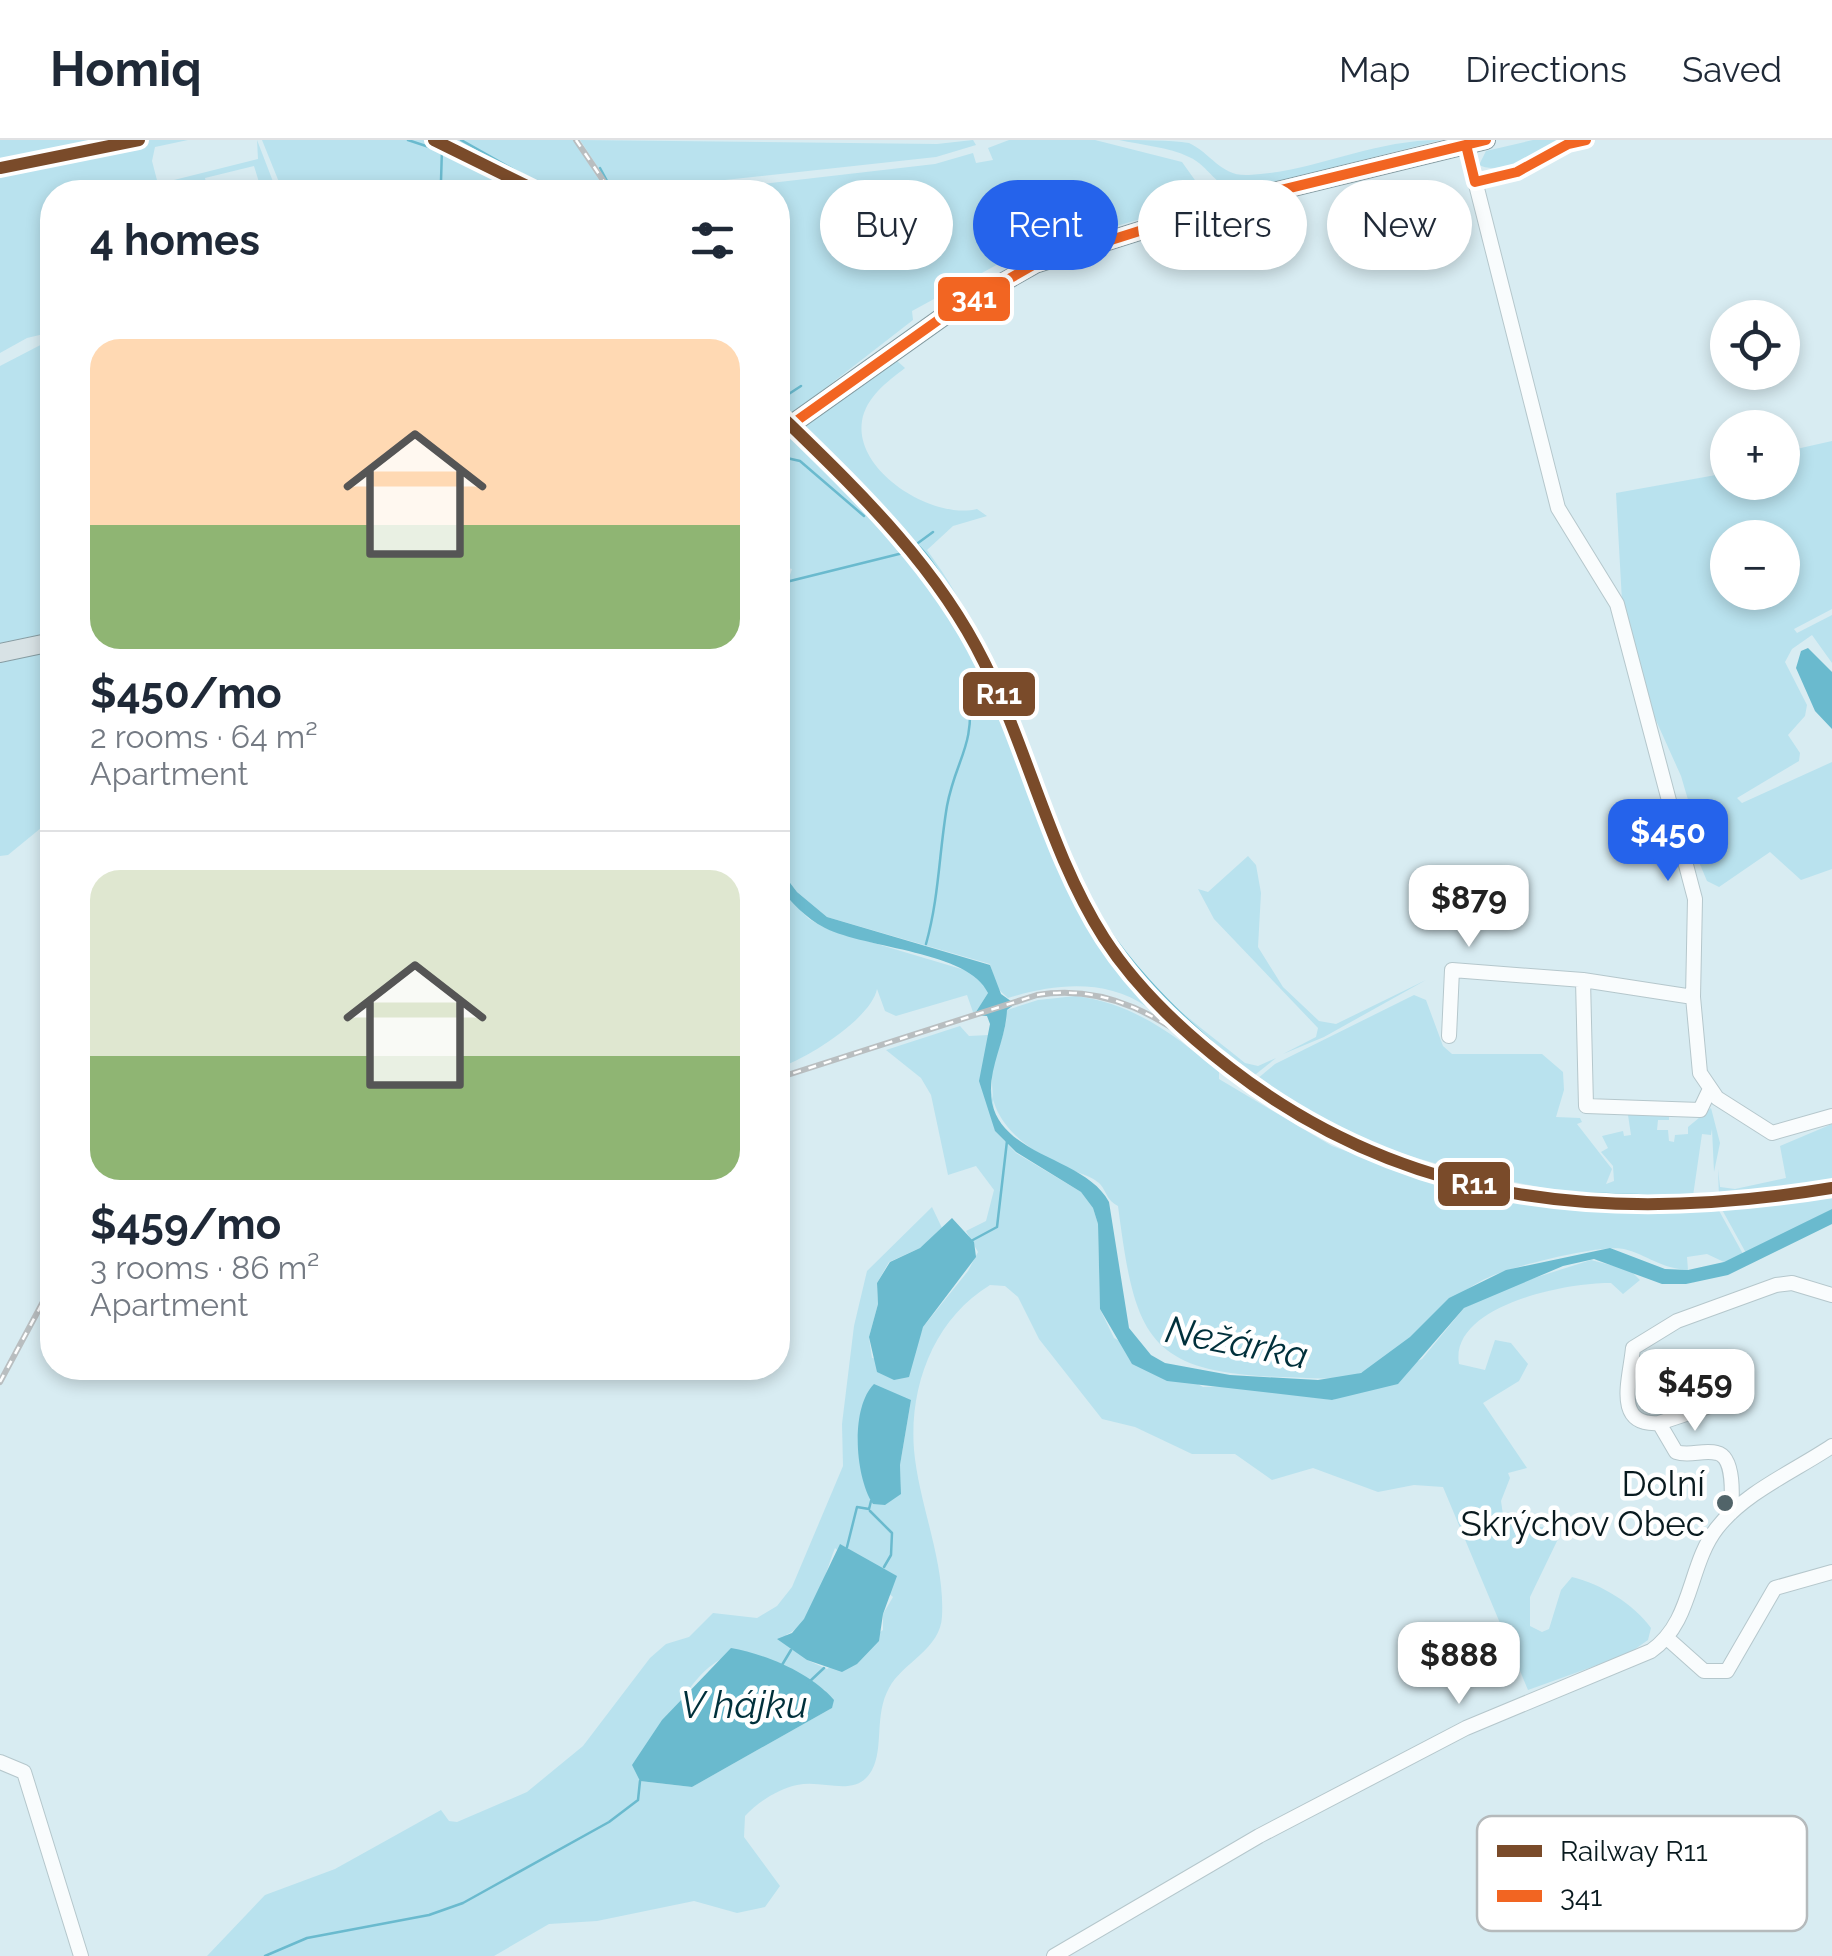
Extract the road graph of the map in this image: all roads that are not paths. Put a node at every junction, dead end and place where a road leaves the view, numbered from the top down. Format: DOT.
graph roads {
  1 [pos="1486,140"];
  2 [pos="1466,145"];
  3 [pos="790,426"];
  4 [pos="40,645"];
  5 [pos="0,653"];
  6 [pos="1583,980"];
  7 [pos="1693,997"];
  8 [pos="1449,1036"];
  9 [pos="1710,1091"];
  10 [pos="1832,1116"];
  11 [pos="1832,1294"];
  12 [pos="1716,1404"];
  13 [pos="1660,1423"];
  14 [pos="1832,1446"];
  15 [pos="1733,1492"];
  16 [pos="1755,1496"];
  17 [pos="1731,1513"];
  18 [pos="1832,1572"];
  19 [pos="1667,1638"];
  20 [pos="0,1762"];
  21 [pos="1061,1954"];
  22 [pos="81,1956"];
  1 -- 2 [label="main road"];
  2 -- 3 [label="main road"];
  2 -- 7 [label="street"];
  4 -- 5 [label="main road"];
  6 -- 7 [label="street"];
  6 -- 8 [label="street"];
  6 -- 9 [label="street"];
  7 -- 9 [label="street"];
  9 -- 10 [label="street"];
  11 -- 13 [label="street"];
  12 -- 13 [label="street"];
  13 -- 15 [label="street"];
  14 -- 16 [label="street"];
  15 -- 16 [label="street"];
  15 -- 17 [label="street"];
  16 -- 17 [label="street"];
  17 -- 19 [label="street"];
  18 -- 19 [label="street"];
  19 -- 21 [label="street"];
  20 -- 22 [label="street"];
}
